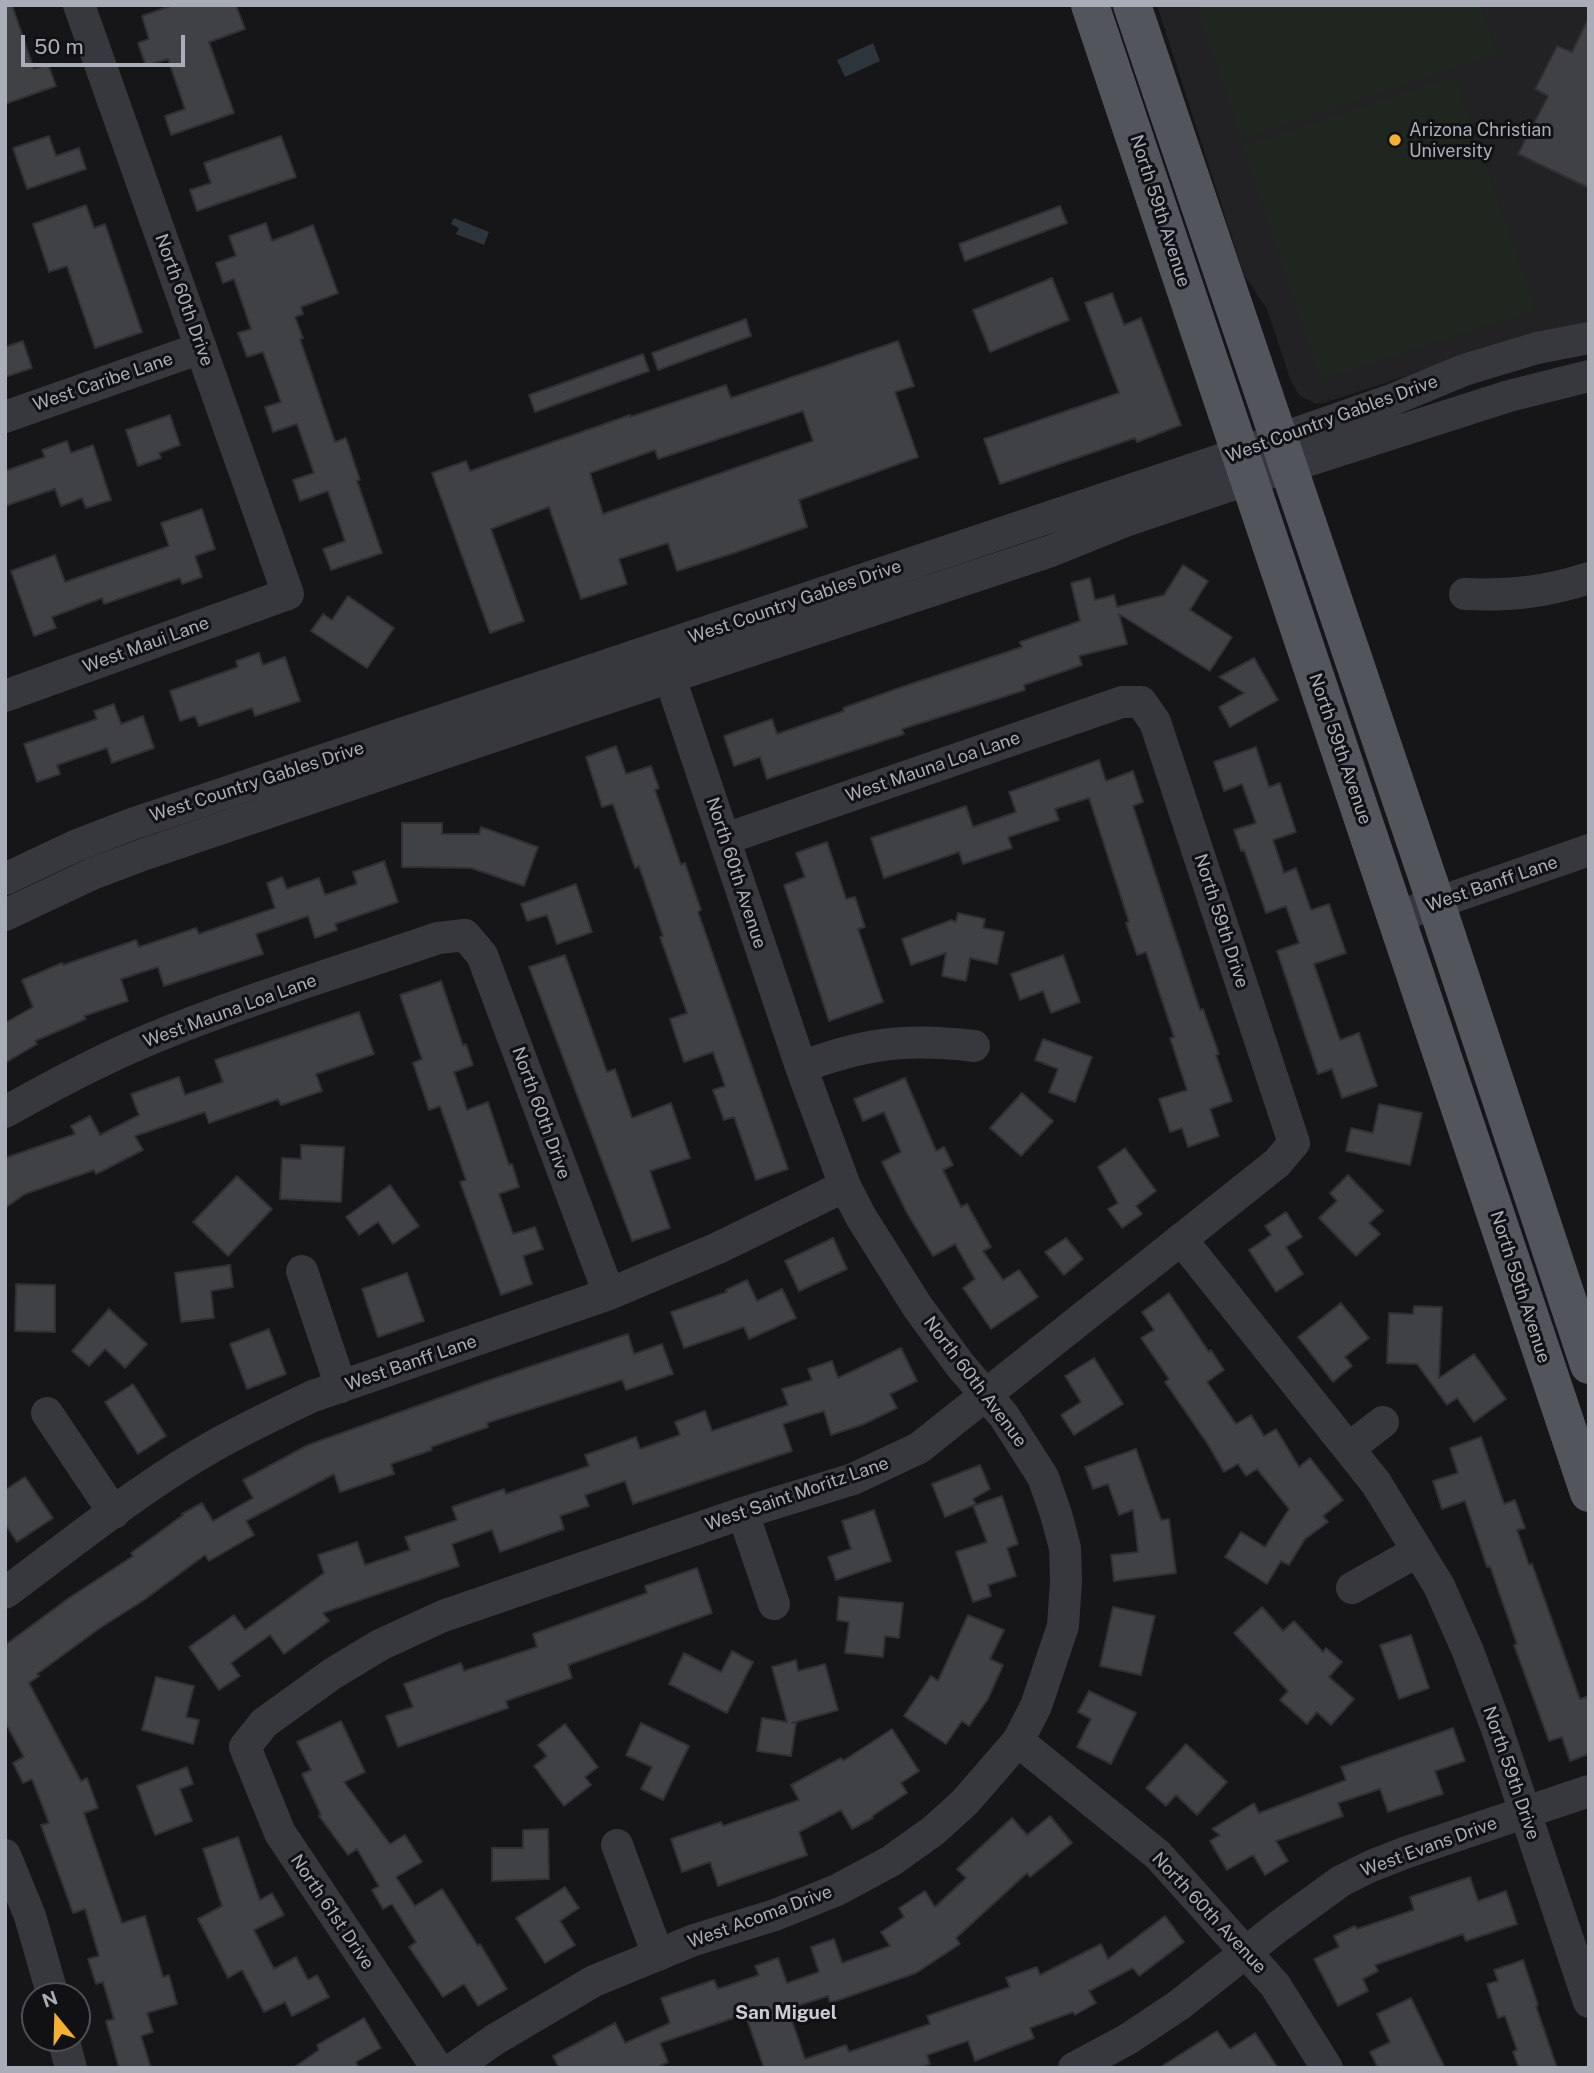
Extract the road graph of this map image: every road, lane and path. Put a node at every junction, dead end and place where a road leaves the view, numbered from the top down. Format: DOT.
graph roads {
  1 [pos="79,5"];
  2 [pos="1090,5"];
  3 [pos="1132,5"];
  4 [pos="1589,338"];
  5 [pos="201,348"];
  6 [pos="1589,376"];
  7 [pos="5,417"];
  8 [pos="1283,453"];
  9 [pos="1245,466"];
  10 [pos="1589,578"];
  11 [pos="288,594"];
  12 [pos="1465,594"];
  13 [pos="665,662"];
  14 [pos="5,696"];
  15 [pos="1142,702"];
  16 [pos="725,839"];
  17 [pos="1589,850"];
  18 [pos="5,878"];
  19 [pos="1436,903"];
  20 [pos="5,915"];
  21 [pos="1396,917"];
  22 [pos="465,935"];
  23 [pos="974,1046"];
  24 [pos="801,1067"];
  25 [pos="5,1112"];
  26 [pos="1294,1143"];
  27 [pos="845,1186"];
  28 [pos="1181,1239"];
  29 [pos="302,1271"];
  30 [pos="609,1294"];
  31 [pos="1589,1365"];
  32 [pos="341,1387"];
  33 [pos="985,1395"];
  34 [pos="47,1413"];
  35 [pos="1383,1422"];
  36 [pos="1349,1448"];
  37 [pos="1589,1493"];
  38 [pos="114,1513"];
  39 [pos="743,1513"];
  40 [pos="1418,1550"];
  41 [pos="1352,1588"];
  42 [pos="5,1593"];
  43 [pos="774,1604"];
  44 [pos="1018,1741"];
  45 [pos="245,1747"];
  46 [pos="1589,1791"];
  47 [pos="1525,1813"];
  48 [pos="617,1845"];
  49 [pos="5,1855"];
  50 [pos="1246,1952"];
  51 [pos="658,1955"];
  52 [pos="49,1982"];
  53 [pos="1589,2002"];
  54 [pos="437,2068"];
  55 [pos="454,2068"];
  56 [pos="1074,2068"];
  57 [pos="1327,2068"];
  1 -- 5 [label="street, North 60th Drive"];
  2 -- 9 [label="main road, North 59th Avenue"];
  3 -- 8 [label="main road"];
  4 -- 8 [label="street, West Country Gables Drive"];
  5 -- 7 [label="street, West Caribe Lane"];
  5 -- 11 [label="street, North 60th Drive"];
  6 -- 8 [label="street, West Country Gables Drive"];
  8 -- 9 [label="street, West Country Gables Drive"];
  8 -- 19 [label="main road"];
  9 -- 13 [label="street, West Country Gables Drive"];
  9 -- 21 [label="main road, North 59th Avenue"];
  10 -- 12 [label="street"];
  11 -- 14 [label="street, West Maui Lane"];
  13 -- 16 [label="street, North 60th Avenue"];
  13 -- 18 [label="street, West Country Gables Drive"];
  13 -- 20 [label="street, West Country Gables Drive"];
  15 -- 16 [label="street, West Mauna Loa Lane"];
  15 -- 26 [label="street, North 59th Drive"];
  16 -- 24 [label="street, North 60th Avenue"];
  17 -- 19 [label="street, West Banff Lane"];
  19 -- 21 [label="street, West Banff Lane"];
  19 -- 31 [label="main road"];
  21 -- 37 [label="main road, North 59th Avenue"];
  22 -- 25 [label="street, West Mauna Loa Lane"];
  22 -- 30 [label="street, North 60th Drive"];
  23 -- 24 [label="street"];
  24 -- 27 [label="street, North 60th Avenue"];
  26 -- 28 [label="street, West Saint Moritz Lane"];
  27 -- 30 [label="street, West Banff Lane"];
  27 -- 33 [label="street, North 60th Avenue"];
  28 -- 33 [label="street, West Saint Moritz Lane"];
  28 -- 36 [label="street, North 59th Drive"];
  29 -- 32 [label="street"];
  30 -- 32 [label="street, West Banff Lane"];
  32 -- 38 [label="street, West Banff Lane"];
  33 -- 39 [label="street, West Saint Moritz Lane"];
  33 -- 44 [label="street, North 60th Avenue"];
  34 -- 38 [label="street"];
  35 -- 36 [label="street"];
  36 -- 40 [label="street, North 59th Drive"];
  38 -- 42 [label="street, West Banff Lane"];
  39 -- 43 [label="street"];
  39 -- 45 [label="street, West Saint Moritz Lane"];
  40 -- 41 [label="street"];
  40 -- 47 [label="street, North 59th Drive"];
  44 -- 50 [label="street, North 60th Avenue"];
  44 -- 51 [label="street, West Acoma Drive"];
  45 -- 54 [label="street, North 61st Drive"];
  46 -- 47 [label="street, West Evans Drive"];
  47 -- 50 [label="street, West Evans Drive"];
  47 -- 53 [label="street, North 59th Drive"];
  48 -- 51 [label="street"];
  49 -- 52 [label="street"];
  50 -- 56 [label="street, West Evans Drive"];
  50 -- 57 [label="street, North 60th Avenue"];
  51 -- 55 [label="street, West Acoma Drive"];
}
